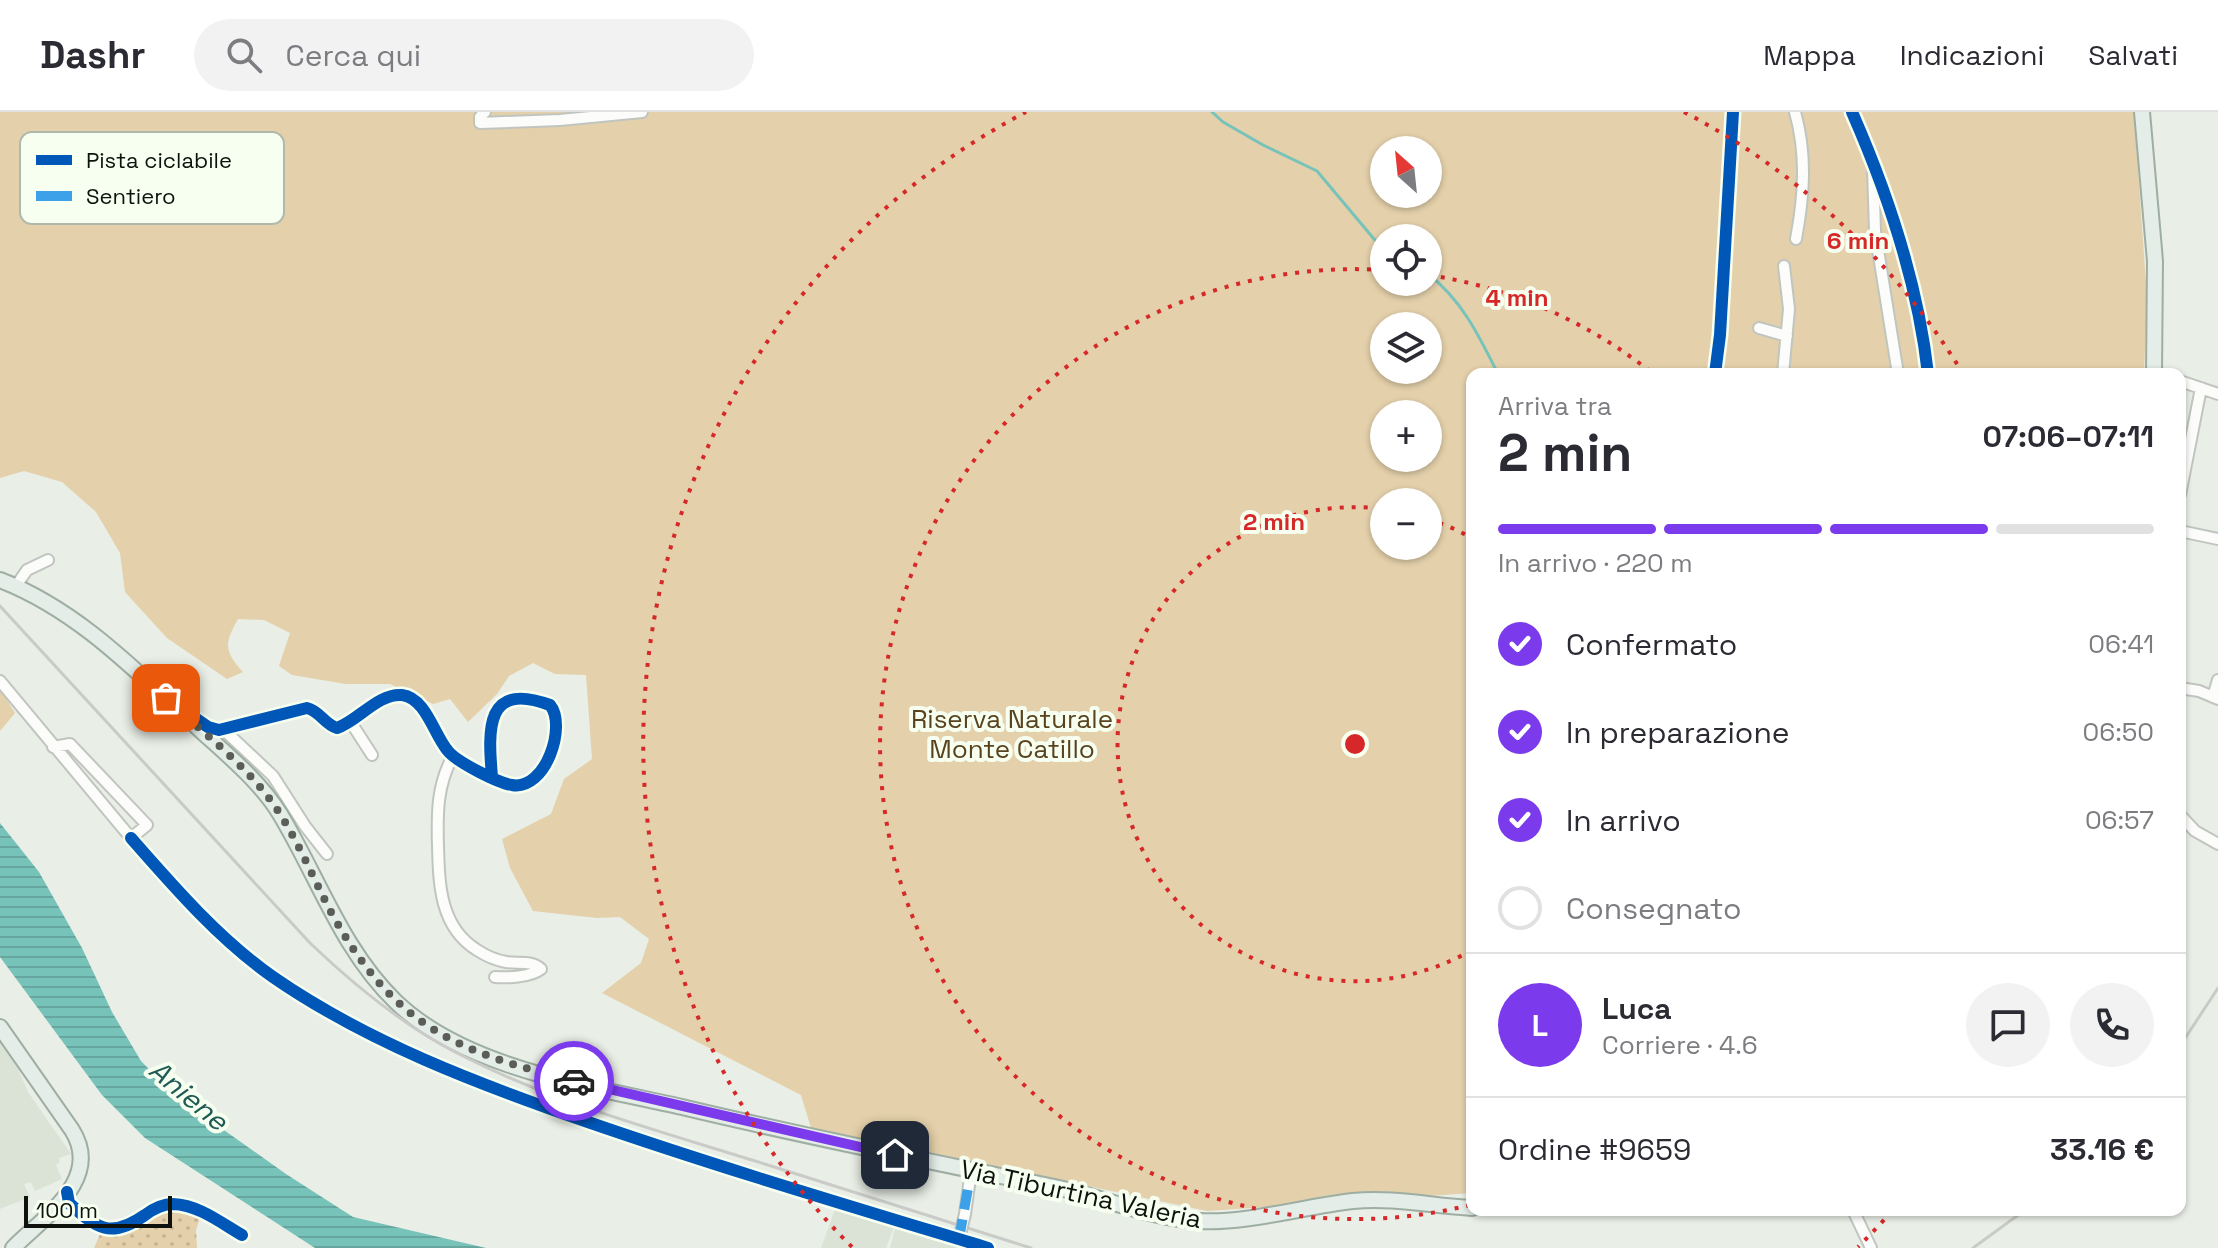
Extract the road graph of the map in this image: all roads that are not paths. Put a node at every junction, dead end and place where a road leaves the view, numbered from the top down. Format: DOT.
graph roads {
  1 [pos="485,112"];
  2 [pos="642,112"];
  3 [pos="1733,112"];
  4 [pos="1795,112"];
  5 [pos="1852,112"];
  6 [pos="2142,112"];
  7 [pos="1873,159"];
  8 [pos="1796,239"];
  9 [pos="1784,266"];
  10 [pos="1759,328"];
  11 [pos="1787,336"];
  12 [pos="1716,368"];
  13 [pos="1784,368"];
  14 [pos="1897,368"];
  15 [pos="1927,368"];
  16 [pos="2154,368"];
  17 [pos="2186,383"];
  18 [pos="2201,388"];
  19 [pos="2218,394"];
  20 [pos="2186,464"];
  21 [pos="2186,532"];
  22 [pos="2218,539"];
  23 [pos="48,560"];
  24 [pos="0,580"];
  25 [pos="16,586"];
  26 [pos="2218,680"];
  27 [pos="0,681"];
  28 [pos="2186,690"];
  29 [pos="166,698"];
  30 [pos="2215,698"];
  31 [pos="350,721"];
  32 [pos="224,730"];
  33 [pos="53,747"];
  34 [pos="372,755"];
  35 [pos="453,756"];
  36 [pos="492,777"];
  37 [pos="2186,821"];
  38 [pos="131,838"];
  39 [pos="2218,844"];
  40 [pos="327,854"];
  41 [pos="495,977"];
  42 [pos="0,1027"];
  43 [pos="971,1171"];
  44 [pos="65,1199"];
  45 [pos="1466,1207"];
  46 [pos="1856,1216"];
  47 [pos="242,1235"];
  48 [pos="959,1239"];
  49 [pos="13,1248"];
  50 [pos="988,1248"];
  51 [pos="1871,1248"];
  1 -- 2 [label="street"];
  3 -- 12 [label="street"];
  4 -- 8 [label="street"];
  5 -- 7 [label="street"];
  6 -- 16 [label="main road"];
  7 -- 14 [label="street"];
  7 -- 15 [label="street"];
  9 -- 11 [label="street"];
  10 -- 11 [label="street"];
  11 -- 13 [label="street"];
  17 -- 18 [label="street"];
  18 -- 19 [label="street"];
  18 -- 20 [label="street"];
  21 -- 22 [label="street"];
  23 -- 25 [label="street"];
  24 -- 25 [label="main road, Via Tiburtina Valeria"];
  25 -- 29 [label="main road, Via Tiburtina Valeria"];
  26 -- 30 [label="street"];
  27 -- 33 [label="street"];
  28 -- 30 [label="street"];
  29 -- 32 [label="street"];
  29 -- 43 [label="main road, Via Tiburtina Valeria"];
  31 -- 32 [label="street"];
  31 -- 34 [label="street"];
  31 -- 35 [label="street"];
  32 -- 40 [label="street"];
  33 -- 38 [label="street"];
  33 -- 38 [label="street"];
  35 -- 36 [label="street"];
  35 -- 41 [label="street"];
  36 -- 36 [label="street"];
  37 -- 39 [label="street"];
  38 -- 48 [label="street"];
  42 -- 44 [label="main road"];
  43 -- 45 [label="main road, Via Tiburtina Valeria"];
  43 -- 48 [label="street, bridge"];
  44 -- 47 [label="street"];
  44 -- 49 [label="main road"];
  46 -- 51 [label="street"];
  48 -- 50 [label="street"];
}
